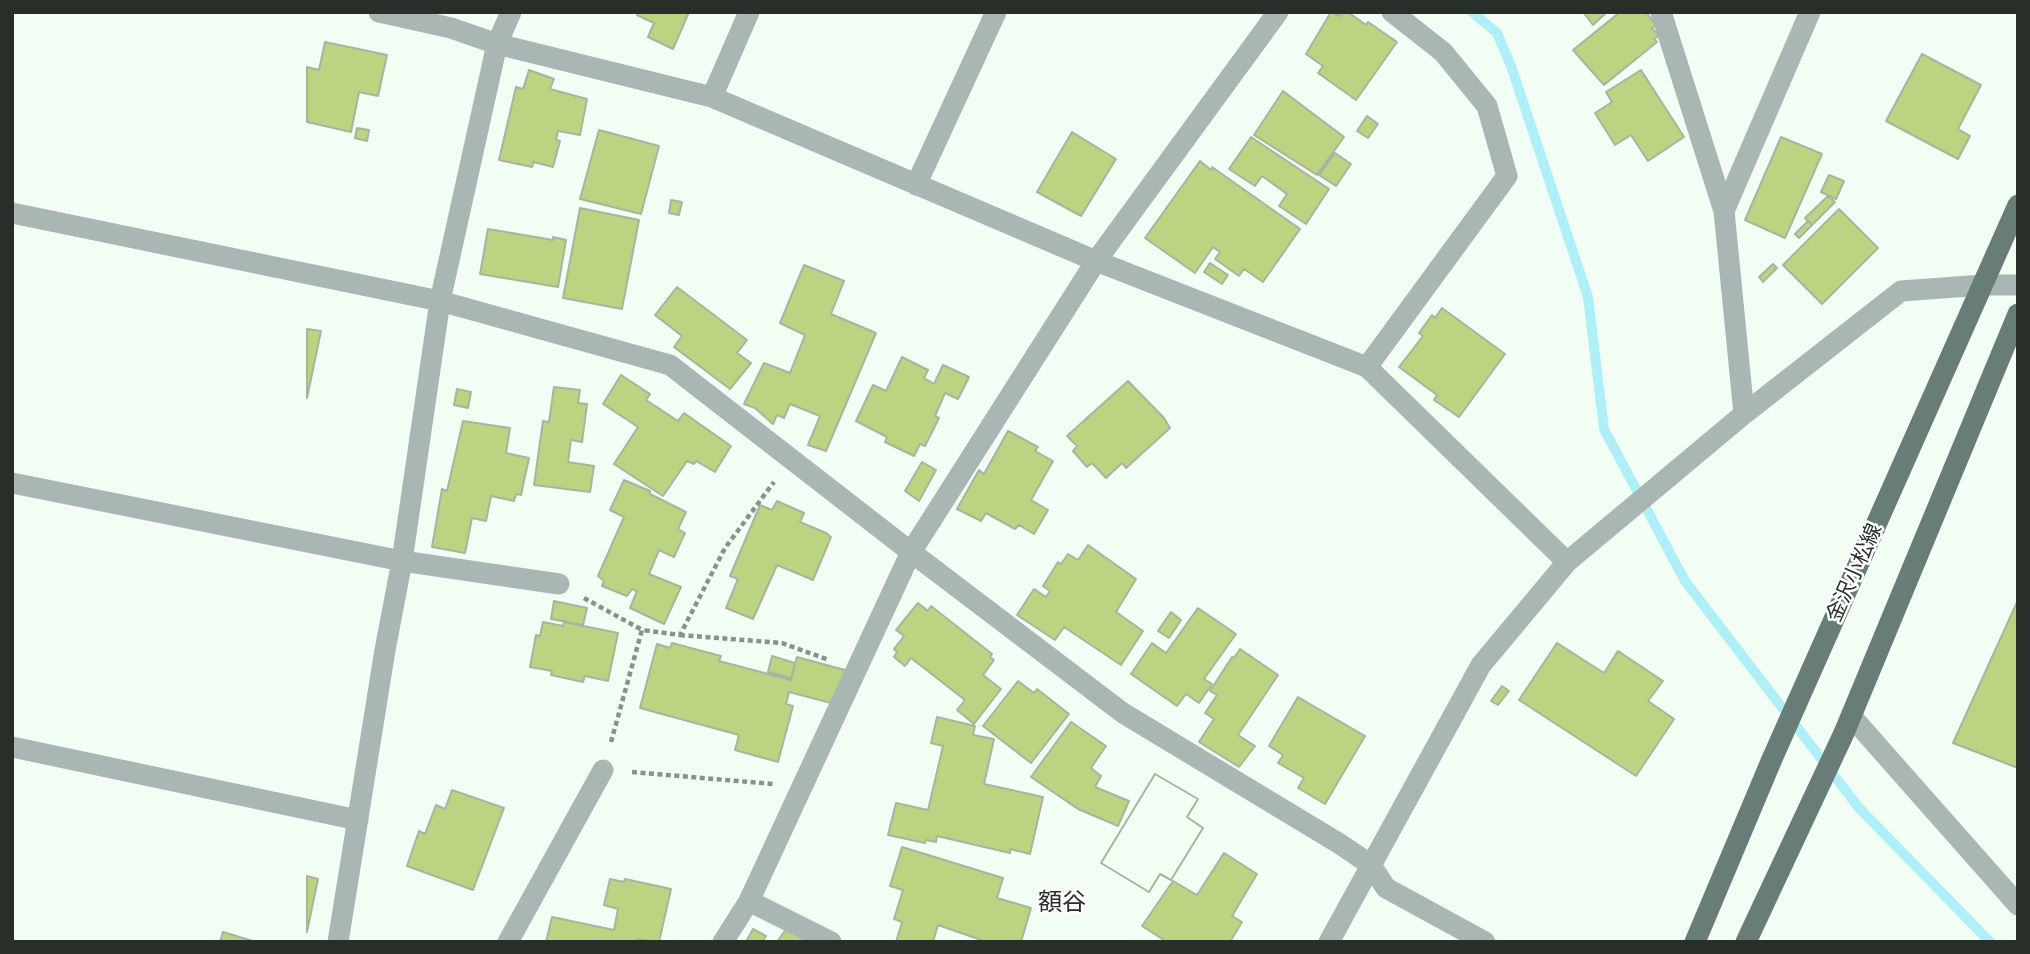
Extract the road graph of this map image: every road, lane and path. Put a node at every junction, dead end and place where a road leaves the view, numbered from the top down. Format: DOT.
graph roads {
  1 [pos="379,12"];
  2 [pos="510,12"];
  3 [pos="749,12"];
  4 [pos="996,12"];
  5 [pos="1278,12"];
  6 [pos="1392,12"];
  7 [pos="1661,12"];
  8 [pos="1810,12"];
  9 [pos="497,44"];
  10 [pos="712,97"];
  11 [pos="916,185"];
  12 [pos="2018,205"];
  13 [pos="1724,211"];
  14 [pos="12,213"];
  15 [pos="1096,261"];
  16 [pos="1983,285"];
  17 [pos="2018,285"];
  18 [pos="440,301"];
  19 [pos="2018,314"];
  20 [pos="1367,367"];
  21 [pos="1744,414"];
  22 [pos="792,459"];
  23 [pos="12,484"];
  24 [pos="911,552"];
  25 [pos="402,561"];
  26 [pos="1567,562"];
  27 [pos="559,584"];
  28 [pos="642,630"];
  29 [pos="680,635"];
  30 [pos="856,670"];
  31 [pos="1848,724"];
  32 [pos="12,747"];
  33 [pos="603,770"];
  34 [pos="802,786"];
  35 [pos="358,820"];
  36 [pos="1371,865"];
  37 [pos="749,901"];
  38 [pos="2018,905"];
  39 [pos="338,942"];
  40 [pos="508,942"];
  41 [pos="723,942"];
  42 [pos="831,942"];
  43 [pos="1329,942"];
  44 [pos="1485,942"];
  45 [pos="1695,942"];
  46 [pos="1746,942"];
  1 -- 9 [label="street"];
  2 -- 9 [label="street"];
  3 -- 10 [label="street"];
  4 -- 11 [label="street"];
  5 -- 15 [label="street"];
  6 -- 20 [label="street"];
  7 -- 13 [label="street"];
  8 -- 13 [label="street"];
  9 -- 10 [label="street"];
  9 -- 18 [label="street"];
  10 -- 11 [label="street"];
  11 -- 15 [label="street"];
  12 -- 16 [label="main road, 金沢小松線"];
  13 -- 21 [label="street"];
  14 -- 18 [label="street"];
  15 -- 20 [label="street"];
  15 -- 24 [label="street"];
  16 -- 17 [label="street"];
  16 -- 21 [label="street"];
  16 -- 45 [label="main road, 金沢小松線"];
  18 -- 22 [label="street"];
  18 -- 25 [label="street"];
  19 -- 31 [label="main road"];
  20 -- 26 [label="street"];
  21 -- 26 [label="street"];
  22 -- 24 [label="street"];
  22 -- 29 [label="path"];
  23 -- 25 [label="street"];
  24 -- 30 [label="street"];
  24 -- 36 [label="street"];
  25 -- 27 [label="street"];
  25 -- 35 [label="street"];
  26 -- 36 [label="street"];
  27 -- 28 [label="path"];
  28 -- 29 [label="path"];
  28 -- 33 [label="path"];
  29 -- 30 [label="path"];
  30 -- 34 [label="street"];
  31 -- 38 [label="street"];
  31 -- 46 [label="main road"];
  32 -- 35 [label="street"];
  33 -- 34 [label="path"];
  33 -- 40 [label="street"];
  34 -- 37 [label="street"];
  35 -- 39 [label="street"];
  36 -- 43 [label="street"];
  36 -- 44 [label="street"];
  37 -- 41 [label="street"];
  37 -- 42 [label="street"];
}
